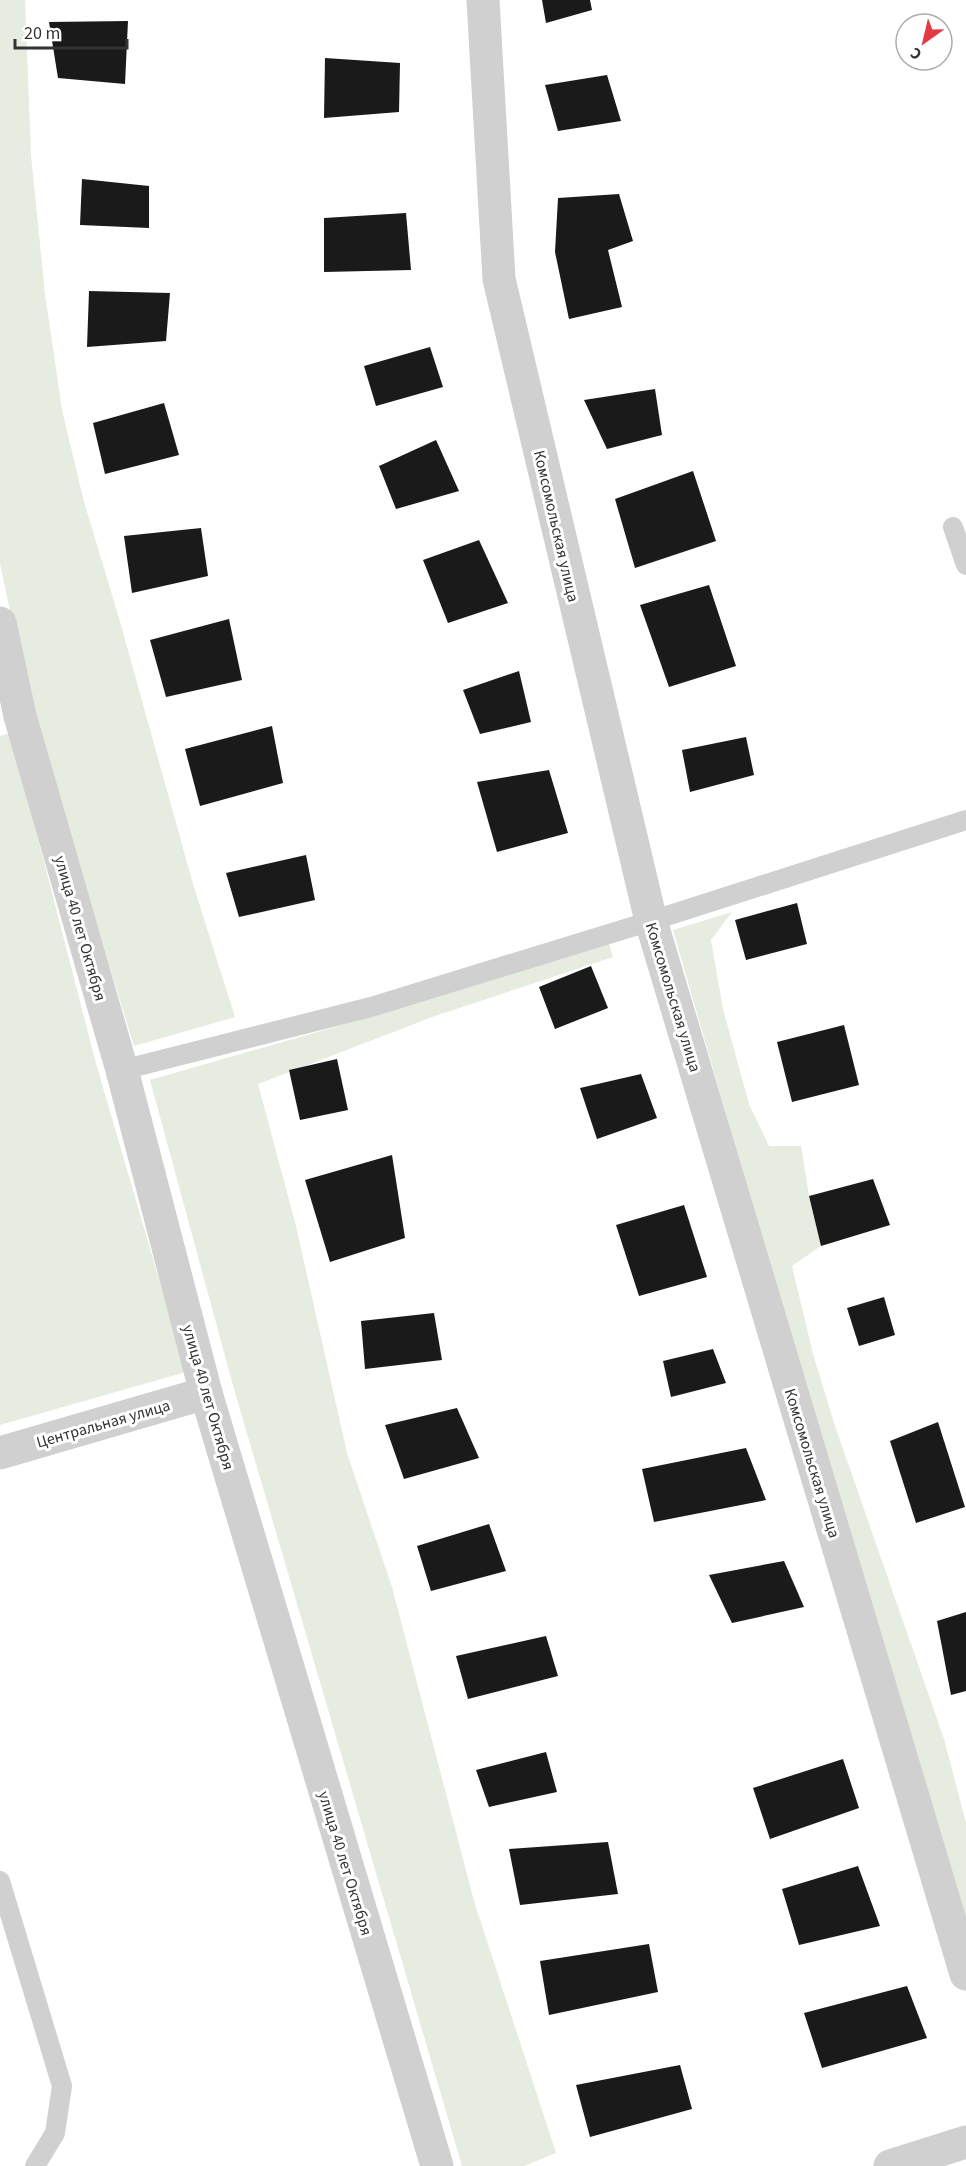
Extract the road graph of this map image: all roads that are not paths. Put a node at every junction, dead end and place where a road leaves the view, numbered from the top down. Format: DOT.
graph roads {
  1 [pos="483,0"];
  2 [pos="953,527"];
  3 [pos="966,565"];
  4 [pos="0,623"];
  5 [pos="10,719"];
  6 [pos="966,820"];
  7 [pos="651,921"];
  8 [pos="122,1070"];
  9 [pos="206,1393"];
  10 [pos="0,1453"];
  11 [pos="0,1881"];
  12 [pos="966,1974"];
  13 [pos="966,2142"];
  14 [pos="35,2166"];
  15 [pos="437,2166"];
  16 [pos="890,2166"];
  1 -- 7 [label="street, Комсомольская улица"];
  2 -- 3 [label="lane"];
  4 -- 5 [label="street, улица 40 лет Октября"];
  5 -- 8 [label="street, улица 40 лет Октября"];
  6 -- 7 [label="lane"];
  7 -- 8 [label="lane"];
  7 -- 12 [label="street, Комсомольская улица"];
  8 -- 9 [label="street, улица 40 лет Октября"];
  9 -- 10 [label="street, Центральная улица"];
  9 -- 15 [label="street, улица 40 лет Октября"];
  11 -- 14 [label="lane"];
  13 -- 16 [label="street"];
}
